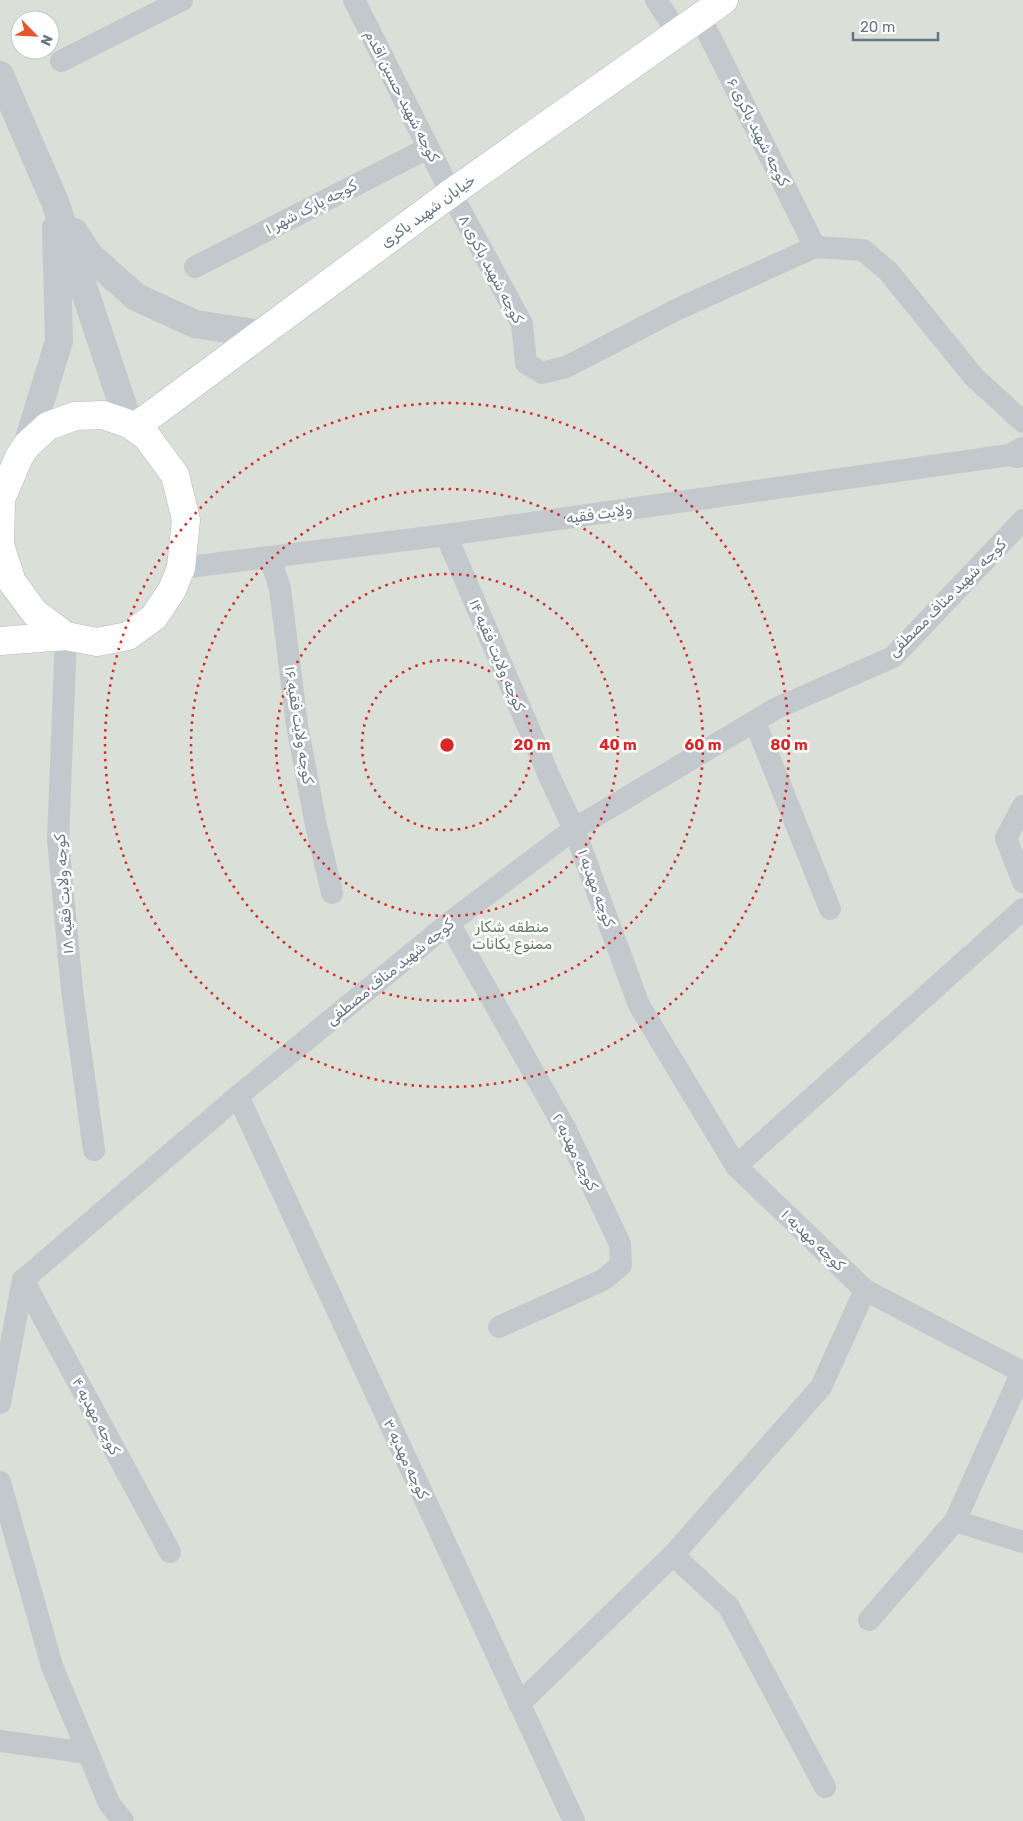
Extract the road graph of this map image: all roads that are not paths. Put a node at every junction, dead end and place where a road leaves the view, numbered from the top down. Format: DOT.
graph roads {
  1 [pos="182,0"];
  2 [pos="354,0"];
  3 [pos="656,0"];
  4 [pos="724,0"];
  5 [pos="700,17"];
  6 [pos="678,33"];
  7 [pos="61,61"];
  8 [pos="0,75"];
  9 [pos="428,148"];
  10 [pos="451,193"];
  11 [pos="55,202"];
  12 [pos="815,247"];
  13 [pos="195,267"];
  14 [pos="261,334"];
  15 [pos="1023,422"];
  16 [pos="132,425"];
  17 [pos="27,445"];
  18 [pos="1021,453"];
  19 [pos="1023,520"];
  20 [pos="446,535"];
  21 [pos="0,545"];
  22 [pos="270,557"];
  23 [pos="180,568"];
  24 [pos="66,636"];
  25 [pos="0,641"];
  26 [pos="755,722"];
  27 [pos="1023,806"];
  28 [pos="574,829"];
  29 [pos="1023,882"];
  30 [pos="332,893"];
  31 [pos="1023,908"];
  32 [pos="830,909"];
  33 [pos="450,923"];
  34 [pos="238,1096"];
  35 [pos="94,1150"];
  36 [pos="736,1166"];
  37 [pos="23,1280"];
  38 [pos="865,1290"];
  39 [pos="499,1327"];
  40 [pos="0,1403"];
  41 [pos="0,1482"];
  42 [pos="955,1521"];
  43 [pos="1023,1542"];
  44 [pos="170,1552"];
  45 [pos="673,1555"];
  46 [pos="868,1620"];
  47 [pos="519,1704"];
  48 [pos="0,1741"];
  49 [pos="88,1753"];
  50 [pos="825,1787"];
  51 [pos="123,1821"];
  52 [pos="574,1821"];
  1 -- 7 [label="street"];
  2 -- 9 [label="street, کوچه شهید حسین اقدم"];
  3 -- 6 [label="street"];
  4 -- 5 [label="main road, خیابان شهید باکری"];
  5 -- 6 [label="main road, خیابان شهید باکری"];
  5 -- 12 [label="street, کوچه شهید باکری ۶"];
  6 -- 10 [label="main road, خیابان شهید باکری"];
  8 -- 11 [label="street"];
  9 -- 10 [label="street, کوچه شهید حسین اقدم"];
  9 -- 13 [label="street, کوچه پارک شهر ۱"];
  10 -- 12 [label="street, کوچه شهید باکری ۸"];
  10 -- 14 [label="main road, خیابان شهید باکری"];
  11 -- 14 [label="street"];
  11 -- 16 [label="street"];
  11 -- 17 [label="street"];
  12 -- 15 [label="street"];
  14 -- 16 [label="main road, خیابان شهید باکری"];
  16 -- 17 [label="main road"];
  16 -- 23 [label="main road"];
  17 -- 21 [label="main road"];
  18 -- 20 [label="street, ولایت فقیه"];
  19 -- 26 [label="street, کوچه شهید مناف مصطفی"];
  20 -- 22 [label="street, ولایت فقیه"];
  20 -- 28 [label="street, کوچه ولایت فقیه ۱۴"];
  21 -- 24 [label="main road"];
  22 -- 23 [label="street, ولایت فقیه"];
  22 -- 30 [label="street, کوچه ولایت فقیه ۱۶"];
  23 -- 24 [label="main road"];
  24 -- 25 [label="main road"];
  24 -- 35 [label="street, کوچه ولایت فقیه ۱۸"];
  26 -- 28 [label="street, کوچه شهید مناف مصطفی"];
  26 -- 32 [label="street"];
  27 -- 29 [label="street"];
  28 -- 33 [label="street, کوچه شهید مناف مصطفی"];
  28 -- 36 [label="street, کوچه مهدیه ۱"];
  31 -- 36 [label="street"];
  33 -- 34 [label="street, کوچه شهید مناف مصطفی"];
  33 -- 39 [label="street, کوچه مهدیه ۲"];
  34 -- 37 [label="street, کوچه شهید مناف مصطفی"];
  34 -- 47 [label="street, کوچه مهدیه ۳"];
  36 -- 38 [label="street, کوچه مهدیه ۱"];
  37 -- 40 [label="street"];
  37 -- 44 [label="street, کوچه مهدیه ۴"];
  38 -- 42 [label="street, کوچه مهدیه ۱"];
  38 -- 45 [label="street"];
  41 -- 49 [label="street"];
  42 -- 43 [label="street"];
  42 -- 46 [label="street"];
  45 -- 47 [label="street"];
  45 -- 50 [label="street"];
  47 -- 52 [label="street, کوچه مهدیه ۳"];
  48 -- 49 [label="street"];
  49 -- 51 [label="street"];
}
